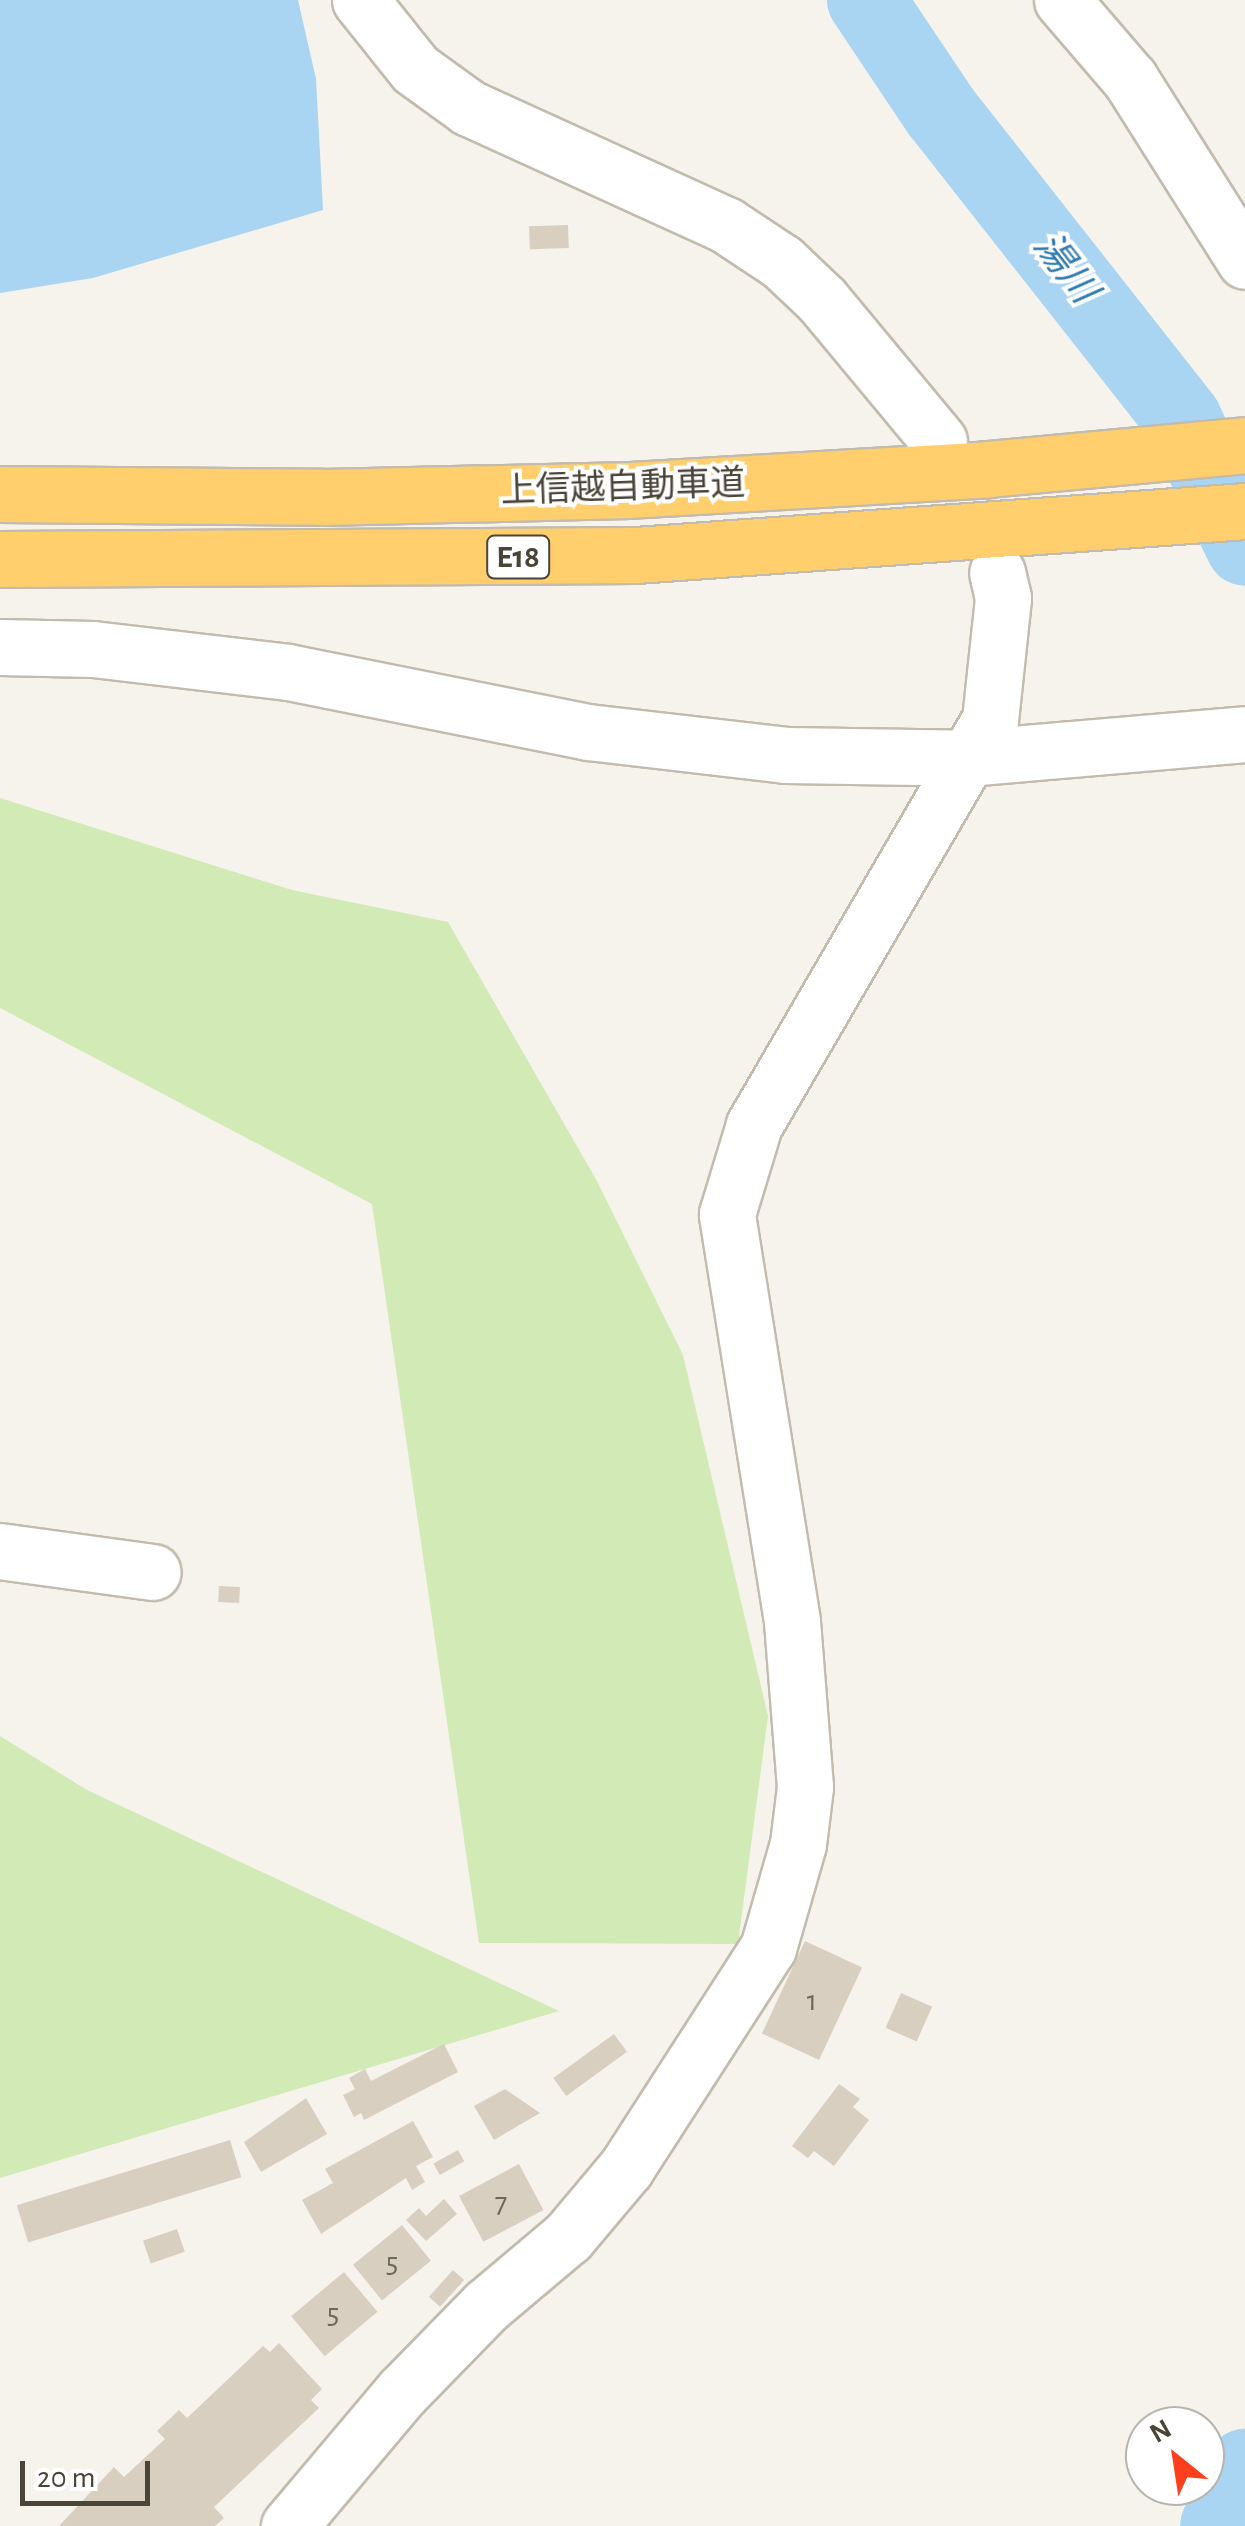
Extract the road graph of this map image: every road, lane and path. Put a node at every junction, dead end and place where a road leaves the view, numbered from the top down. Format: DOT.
graph roads {
  1 [pos="360,0"];
  2 [pos="1062,0"];
  3 [pos="1245,261"];
  4 [pos="939,441"];
  5 [pos="1245,445"];
  6 [pos="0,494"];
  7 [pos="1245,511"];
  8 [pos="0,558"];
  9 [pos="997,572"];
  10 [pos="0,647"];
  11 [pos="1245,734"];
  12 [pos="968,758"];
  13 [pos="0,1551"];
  14 [pos="153,1572"];
  15 [pos="289,2526"];
  1 -- 4 [label="street"];
  2 -- 3 [label="street"];
  5 -- 6 [label="highway, 上信越自動車道 / E18"];
  7 -- 8 [label="highway, 上信越自動車道 / E18"];
  9 -- 12 [label="street"];
  10 -- 12 [label="street"];
  11 -- 12 [label="street"];
  12 -- 15 [label="street"];
  13 -- 14 [label="street"];
}
